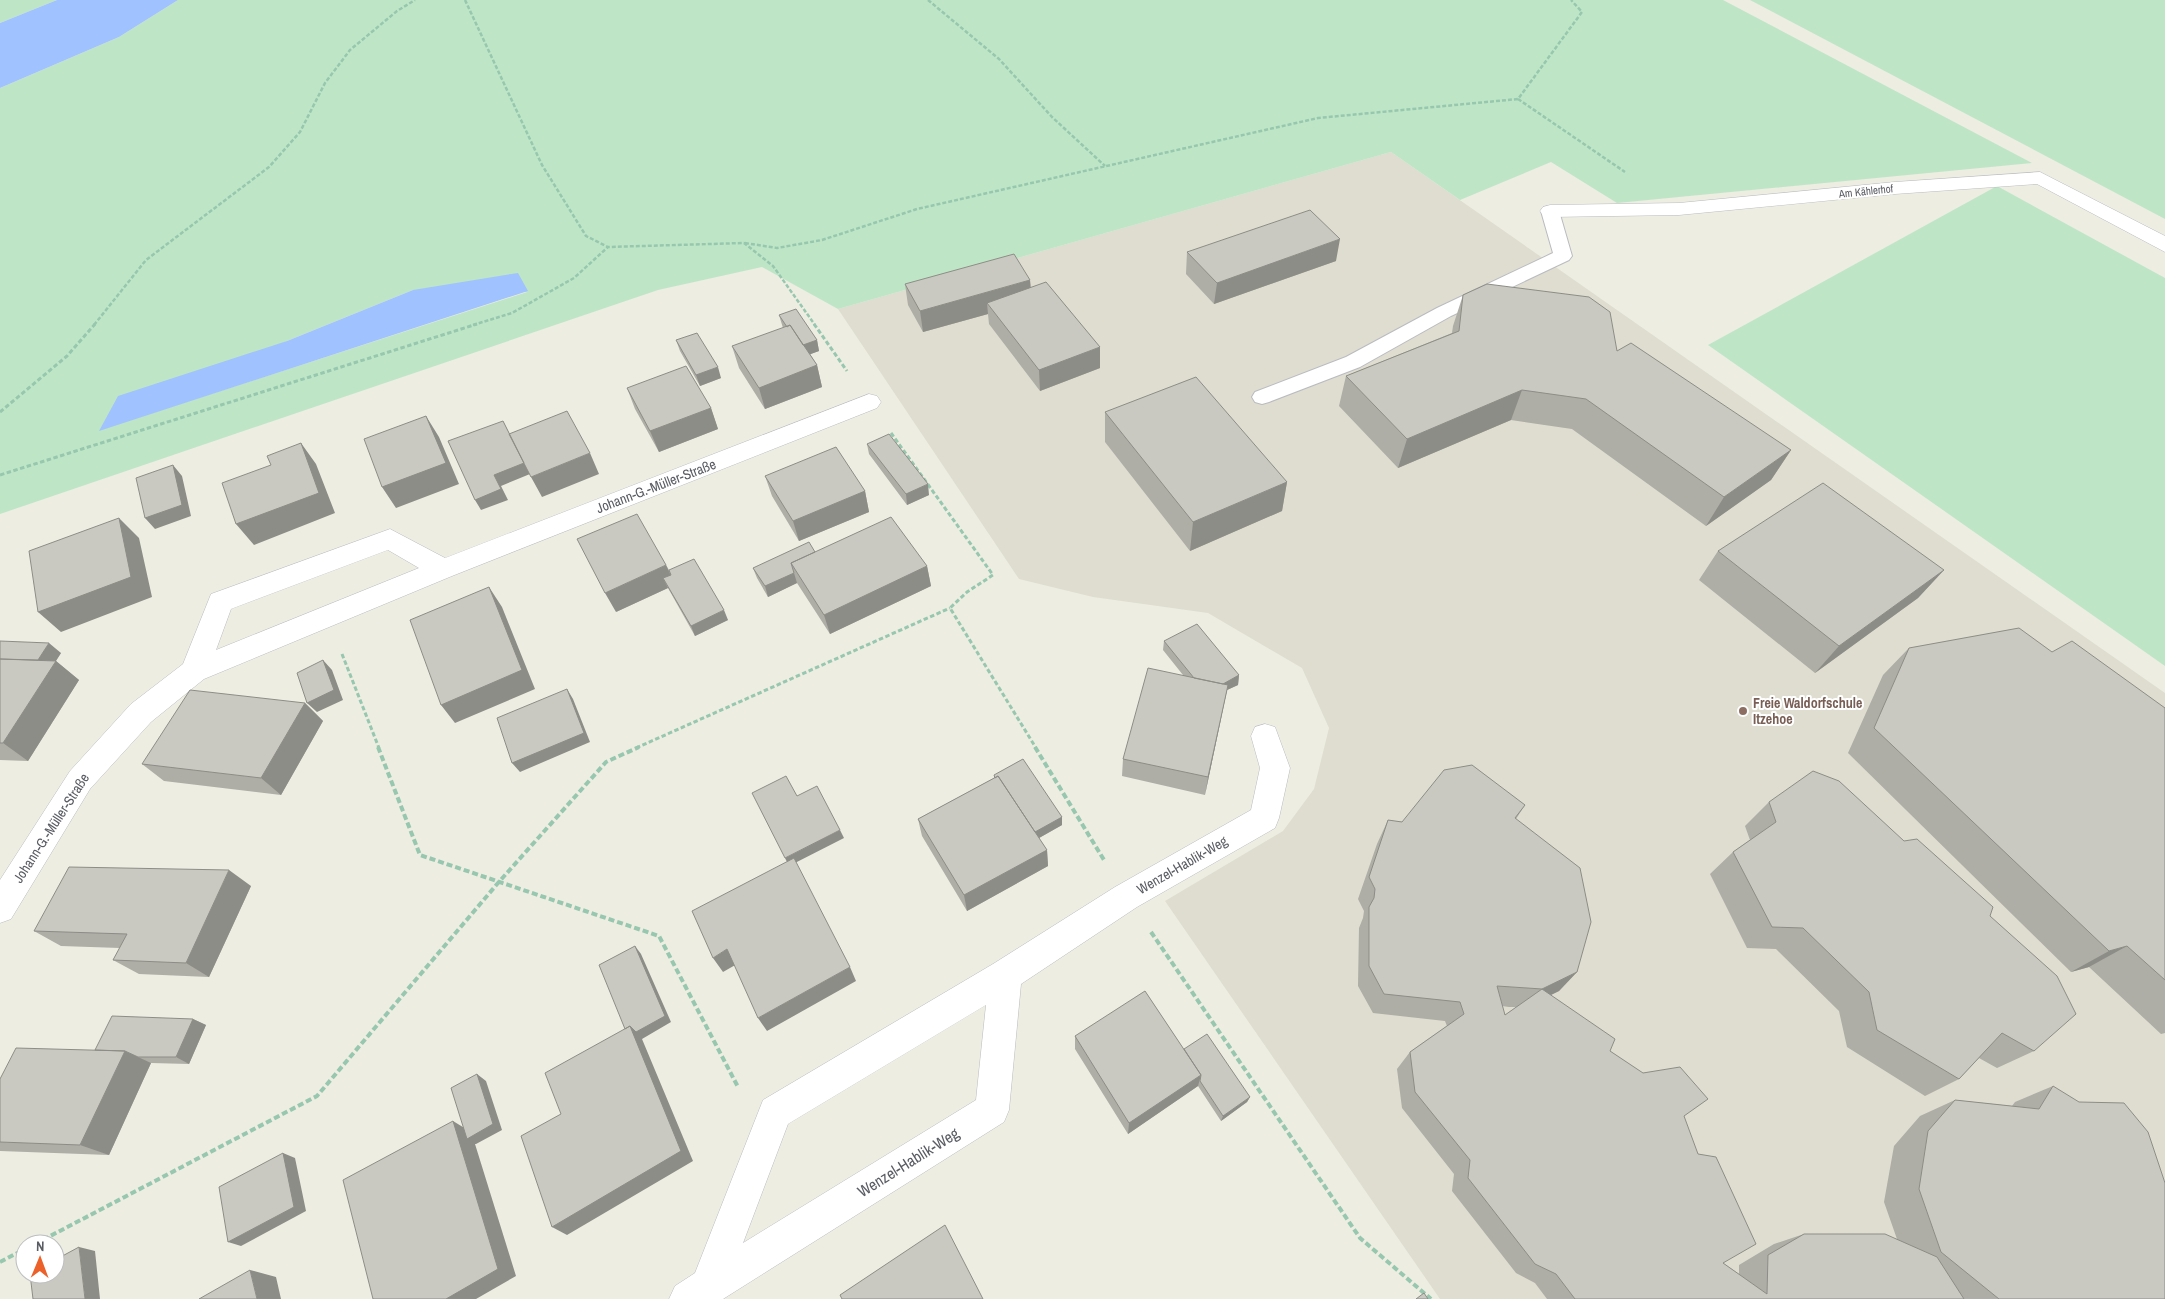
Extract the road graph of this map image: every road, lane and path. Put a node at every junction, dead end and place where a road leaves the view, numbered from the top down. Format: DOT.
graph roads {
  1 [pos="415,0"];
  2 [pos="464,0"];
  3 [pos="928,0"];
  4 [pos="1571,0"];
  5 [pos="1518,99"];
  6 [pos="1105,166"];
  7 [pos="1679,209"];
  8 [pos="1550,210"];
  9 [pos="744,243"];
  10 [pos="2165,245"];
  11 [pos="608,247"];
  12 [pos="1262,397"];
  13 [pos="869,402"];
  14 [pos="0,412"];
  15 [pos="0,475"];
  16 [pos="443,569"];
  17 [pos="950,608"];
  18 [pos="327,616"];
  19 [pos="194,670"];
  20 [pos="1265,736"];
  21 [pos="498,883"];
  22 [pos="1126,896"];
  23 [pos="0,908"];
  24 [pos="1005,975"];
  25 [pos="764,1138"];
  26 [pos="54,1234"];
  27 [pos="15,1254"];
  28 [pos="0,1262"];
  29 [pos="699,1292"];
  30 [pos="1431,1299"];
  1 -- 14 [label="path"];
  2 -- 11 [label="path"];
  3 -- 6 [label="path"];
  4 -- 5 [label="path"];
  5 -- 6 [label="path"];
  5 -- 7 [label="path"];
  6 -- 9 [label="path"];
  7 -- 8 [label="street, Am Kählerhof"];
  7 -- 10 [label="street, Am Kählerhof"];
  8 -- 12 [label="lane"];
  9 -- 11 [label="path"];
  9 -- 13 [label="path"];
  11 -- 15 [label="path"];
  13 -- 16 [label="street, Johann-G.-Müller-Straße"];
  13 -- 17 [label="path"];
  16 -- 18 [label="street, Johann-G.-Müller-Straße"];
  16 -- 19 [label="street"];
  17 -- 21 [label="path"];
  17 -- 22 [label="path"];
  18 -- 19 [label="street, Johann-G.-Müller-Straße"];
  18 -- 21 [label="path"];
  19 -- 23 [label="street, Johann-G.-Müller-Straße"];
  20 -- 22 [label="street, Wenzel-Hablik-Weg"];
  21 -- 25 [label="path"];
  21 -- 26 [label="path"];
  22 -- 24 [label="street, Wenzel-Hablik-Weg"];
  22 -- 30 [label="path"];
  24 -- 25 [label="street, Wenzel-Hablik-Weg"];
  24 -- 29 [label="street, Wenzel-Hablik-Weg"];
  25 -- 29 [label="street, Wenzel-Hablik-Weg"];
  27 -- 28 [label="path"];
}
